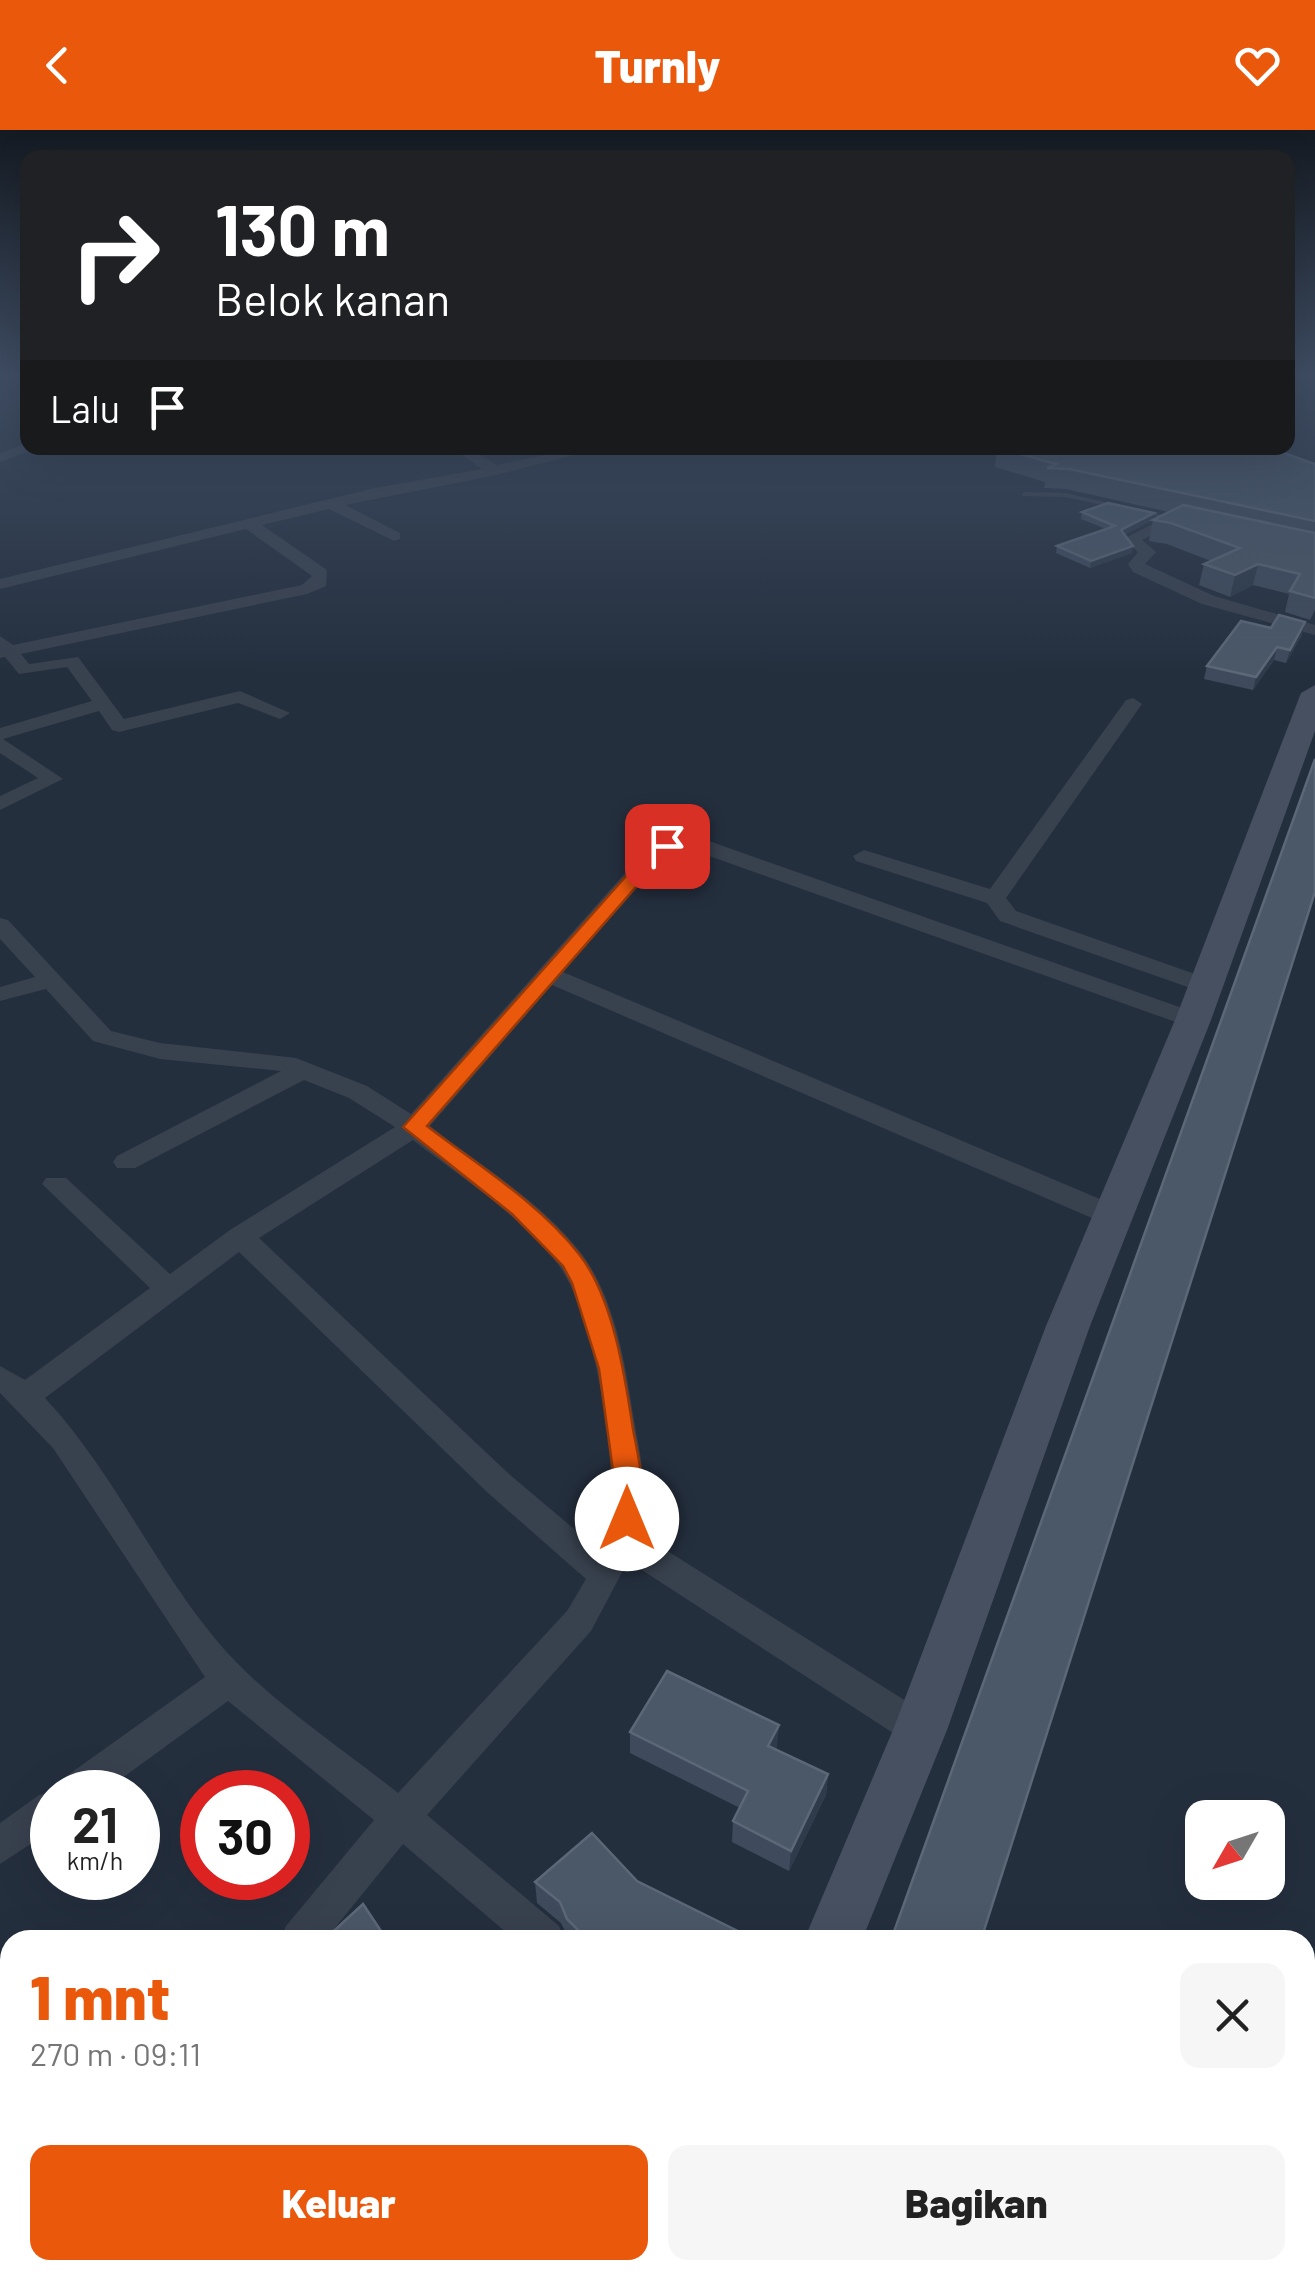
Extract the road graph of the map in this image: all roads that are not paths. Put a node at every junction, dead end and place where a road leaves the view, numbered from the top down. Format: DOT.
graph roads {
  1 [pos="480,473"];
  2 [pos="1026,494"];
  3 [pos="332,504"];
  4 [pos="1184,521"];
  5 [pos="251,525"];
  6 [pos="394,536"];
  7 [pos="0,584"];
  8 [pos="1315,630"];
  9 [pos="2,648"];
  10 [pos="1315,693"];
  11 [pos="103,704"];
  12 [pos="1134,704"];
  13 [pos="280,712"];
  14 [pos="0,734"];
  15 [pos="0,744"];
  16 [pos="0,804"];
  17 [pos="864,856"];
  18 [pos="996,898"];
  19 [pos="0,925"];
  20 [pos="548,974"];
  21 [pos="52,980"];
  22 [pos="0,994"];
  23 [pos="1199,1002"];
  24 [pos="303,1070"];
  25 [pos="414,1127"];
  26 [pos="126,1162"];
  27 [pos="56,1184"];
  28 [pos="1111,1215"];
  29 [pos="240,1237"];
  30 [pos="168,1288"];
  31 [pos="12,1387"];
  32 [pos="620,1538"];
  33 [pos="606,1576"];
  34 [pos="229,1680"];
  35 [pos="920,1730"];
  36 [pos="104,1770"];
  37 [pos="400,1818"];
  38 [pos="30,1824"];
  39 [pos="0,1846"];
  40 [pos="308,1930"];
  41 [pos="533,1930"];
  42 [pos="837,1930"];
  1 -- 3 [label="street"];
  2 -- 4 [label="lane"];
  3 -- 5 [label="street"];
  3 -- 6 [label="street"];
  4 -- 8 [label="street"];
  5 -- 7 [label="street"];
  5 -- 9 [label="street"];
  9 -- 11 [label="street"];
  10 -- 23 [label="main road"];
  11 -- 13 [label="street"];
  11 -- 14 [label="street"];
  12 -- 18 [label="street"];
  15 -- 16 [label="street"];
  17 -- 18 [label="street"];
  18 -- 23 [label="street"];
  19 -- 21 [label="street"];
  20 -- 23 [label="street"];
  20 -- 25 [label="street"];
  20 -- 28 [label="street"];
  21 -- 22 [label="street"];
  21 -- 24 [label="street"];
  23 -- 28 [label="main road"];
  24 -- 25 [label="street"];
  24 -- 26 [label="street"];
  25 -- 29 [label="street"];
  25 -- 32 [label="street"];
  27 -- 30 [label="street"];
  28 -- 35 [label="main road"];
  29 -- 30 [label="street"];
  29 -- 33 [label="street"];
  30 -- 31 [label="street"];
  31 -- 34 [label="street"];
  32 -- 33 [label="street"];
  32 -- 35 [label="street"];
  33 -- 37 [label="street"];
  34 -- 36 [label="street"];
  34 -- 37 [label="street"];
  35 -- 42 [label="main road"];
  37 -- 40 [label="street"];
  37 -- 41 [label="street"];
  38 -- 39 [label="street"];
}
